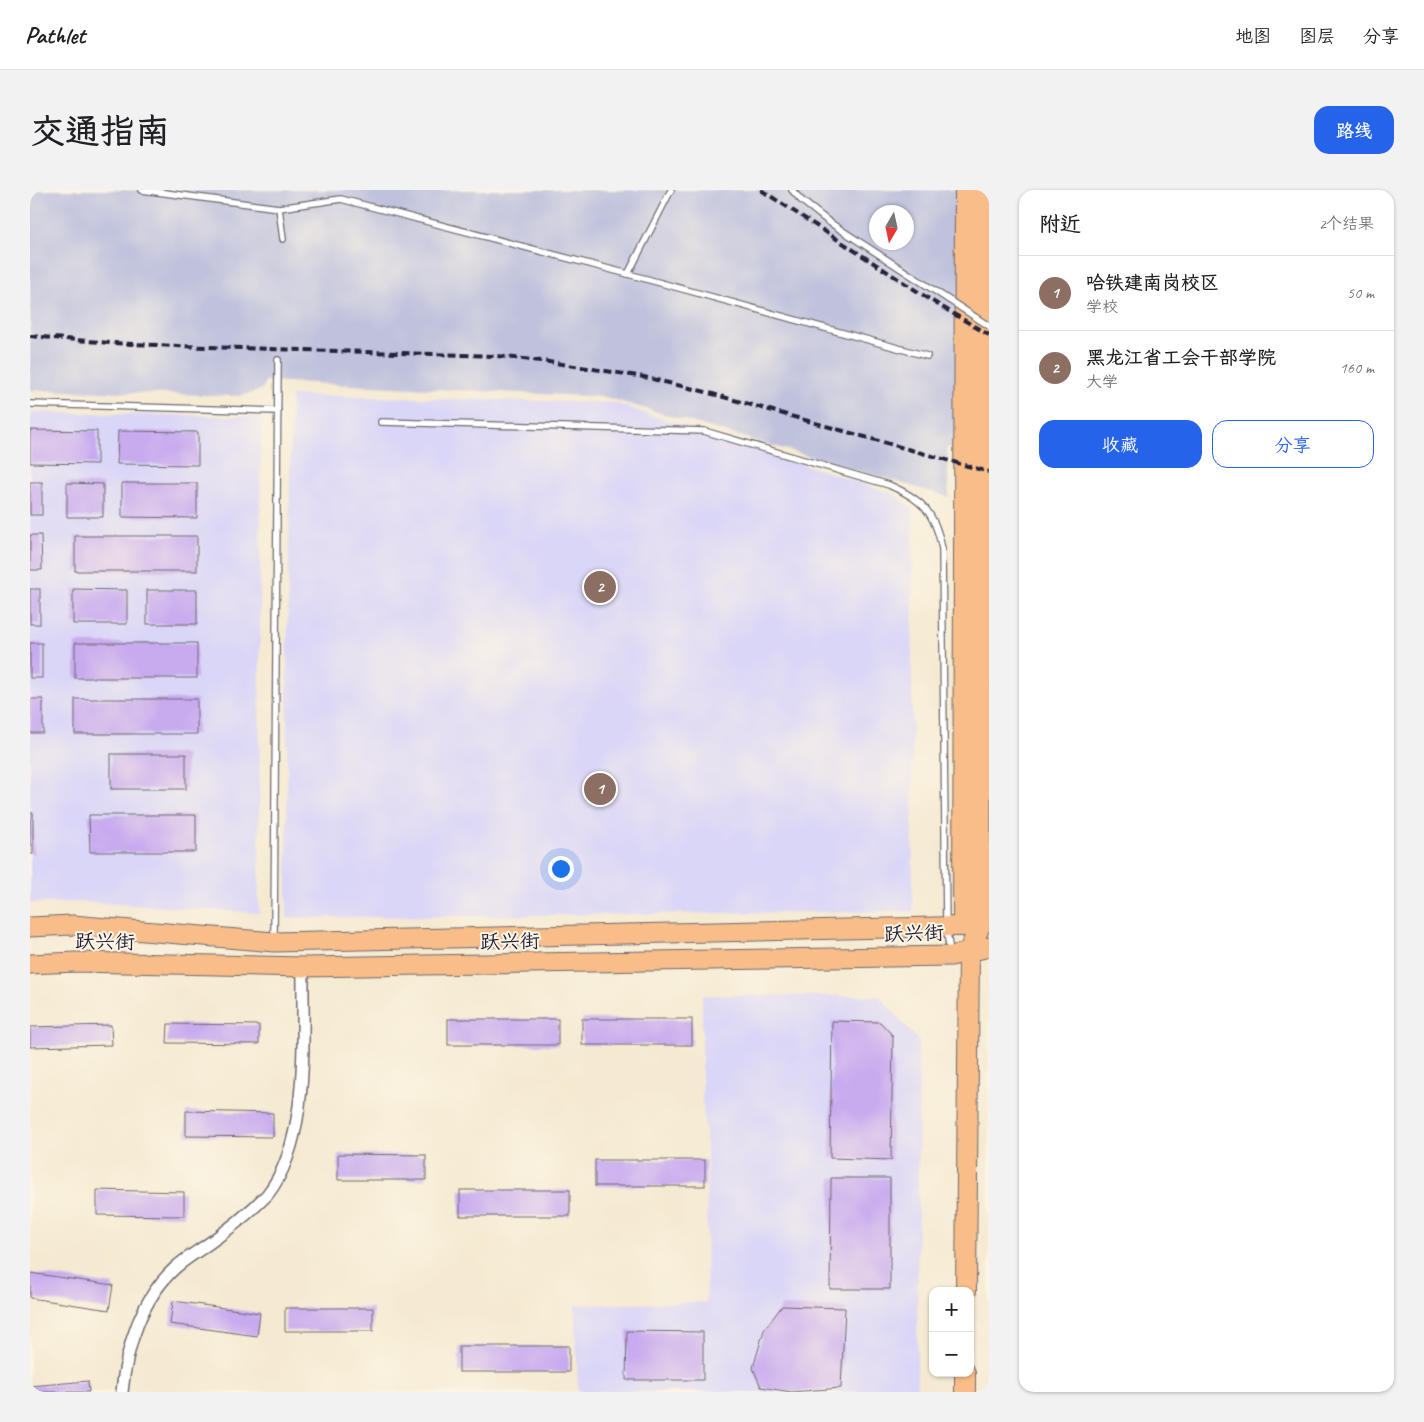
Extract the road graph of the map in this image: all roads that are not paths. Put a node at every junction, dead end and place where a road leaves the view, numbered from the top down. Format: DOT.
graph roads {
  1 [pos="142,190"];
  2 [pos="671,190"];
  3 [pos="792,190"];
  4 [pos="965,190"];
  5 [pos="983,190"];
  6 [pos="279,208"];
  7 [pos="283,239"];
  8 [pos="628,274"];
  9 [pos="989,326"];
  10 [pos="927,356"];
  11 [pos="278,360"];
  12 [pos="30,404"];
  13 [pos="278,410"];
  14 [pos="381,422"];
  15 [pos="969,926"];
  16 [pos="30,927"];
  17 [pos="274,942"];
  18 [pos="989,947"];
  19 [pos="960,953"];
  20 [pos="30,964"];
  21 [pos="303,967"];
  22 [pos="966,1287"];
  23 [pos="965,1377"];
  24 [pos="122,1392"];
  25 [pos="965,1392"];
  1 -- 6 [label="lane"];
  2 -- 8 [label="lane"];
  3 -- 9 [label="lane, bridge"];
  4 -- 15 [label="highway"];
  5 -- 15 [label="highway"];
  6 -- 7 [label="lane"];
  6 -- 8 [label="lane"];
  8 -- 10 [label="lane"];
  11 -- 13 [label="lane"];
  12 -- 13 [label="lane"];
  13 -- 17 [label="lane"];
  14 -- 15 [label="lane"];
  15 -- 17 [label="main road, 跃兴街"];
  15 -- 19 [label="highway"];
  15 -- 19 [label="lane"];
  16 -- 17 [label="main road, 跃兴街"];
  18 -- 19 [label="main road, 跃兴街"];
  19 -- 21 [label="main road, 跃兴街"];
  19 -- 22 [label="highway"];
  20 -- 21 [label="main road, 跃兴街"];
  21 -- 24 [label="street"];
  23 -- 25 [label="highway"];
}
